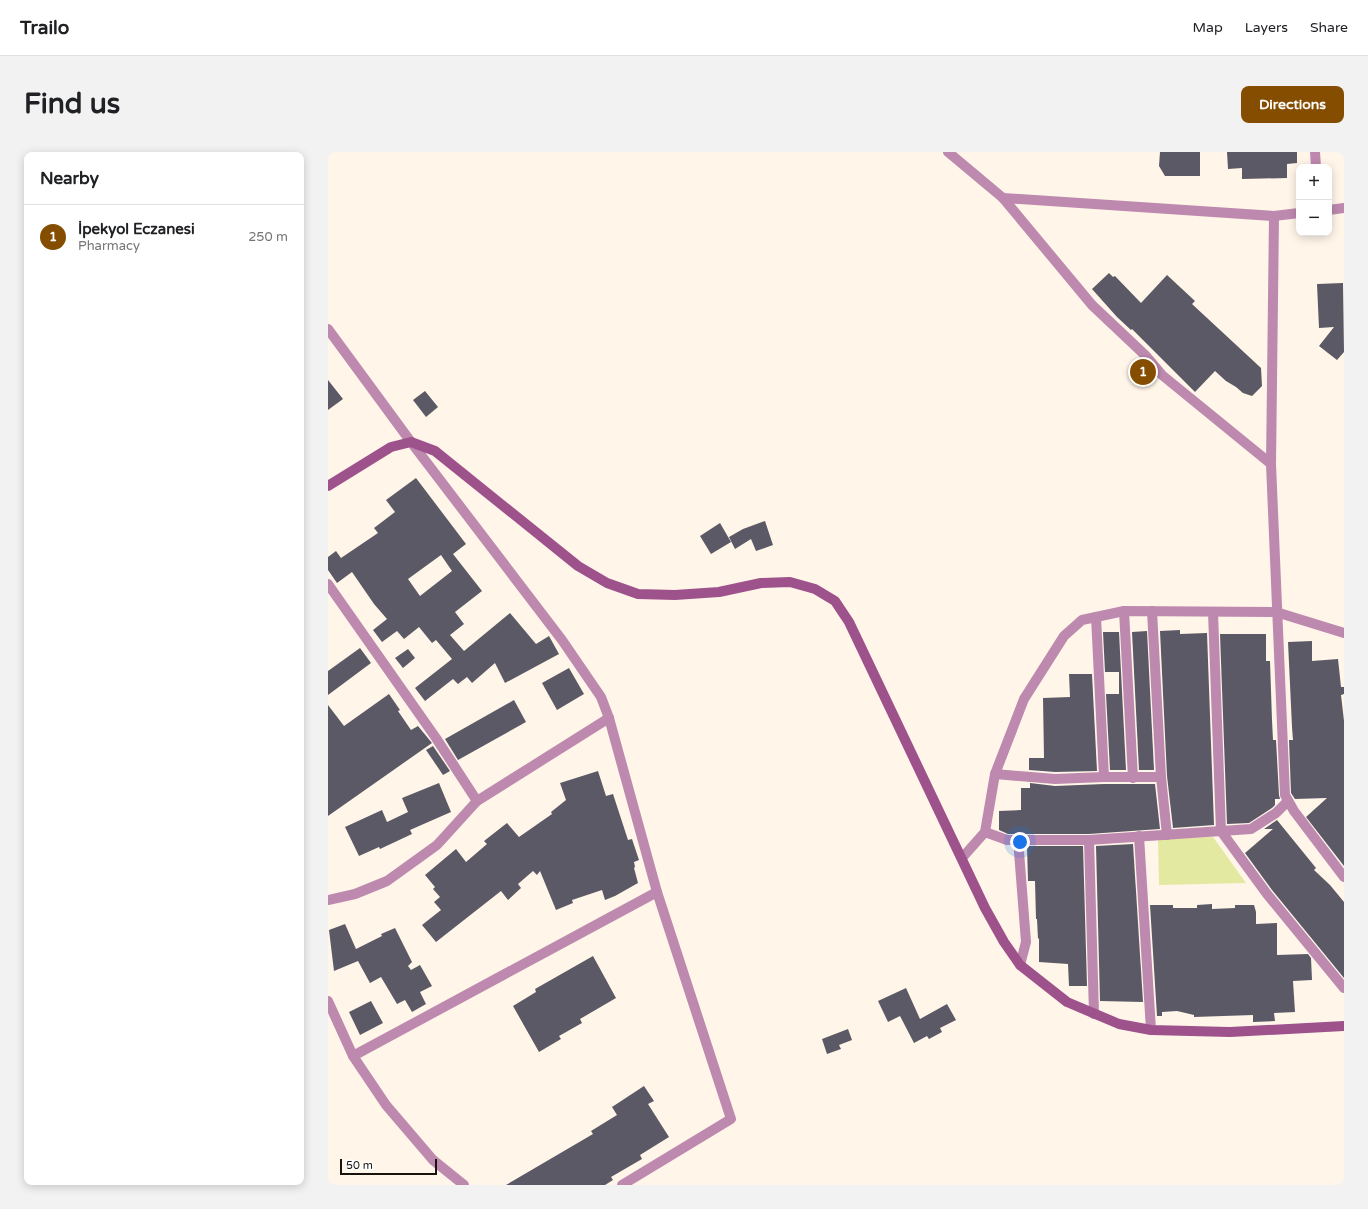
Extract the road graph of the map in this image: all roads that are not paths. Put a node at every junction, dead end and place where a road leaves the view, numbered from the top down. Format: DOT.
graph roads {
  1 [pos="948,152"];
  2 [pos="1316,152"];
  3 [pos="1316,164"];
  4 [pos="1003,198"];
  5 [pos="1344,208"];
  6 [pos="1332,210"];
  7 [pos="1296,213"];
  8 [pos="1274,216"];
  9 [pos="328,329"];
  10 [pos="411,442"];
  11 [pos="1271,464"];
  12 [pos="328,486"];
  13 [pos="328,584"];
  14 [pos="1124,611"];
  15 [pos="1152,611"];
  16 [pos="1213,612"];
  17 [pos="1276,612"];
  18 [pos="1096,617"];
  19 [pos="1344,633"];
  20 [pos="609,718"];
  21 [pos="995,774"];
  22 [pos="1104,777"];
  23 [pos="1161,777"];
  24 [pos="1133,778"];
  25 [pos="1288,801"];
  26 [pos="477,802"];
  27 [pos="1221,831"];
  28 [pos="985,832"];
  29 [pos="1167,835"];
  30 [pos="1139,836"];
  31 [pos="1018,839"];
  32 [pos="1089,840"];
  33 [pos="962,858"];
  34 [pos="1344,877"];
  35 [pos="657,892"];
  36 [pos="328,900"];
  37 [pos="1020,964"];
  38 [pos="1344,988"];
  39 [pos="328,1001"];
  40 [pos="1094,1014"];
  41 [pos="1344,1026"];
  42 [pos="1151,1030"];
  43 [pos="352,1056"];
  44 [pos="464,1185"];
  45 [pos="622,1185"];
  1 -- 4 [label="street"];
  2 -- 3 [label="street"];
  4 -- 8 [label="street"];
  4 -- 11 [label="street"];
  5 -- 6 [label="street"];
  7 -- 8 [label="street"];
  8 -- 11 [label="street"];
  9 -- 10 [label="street"];
  10 -- 12 [label="main road"];
  10 -- 20 [label="street"];
  10 -- 33 [label="main road"];
  11 -- 17 [label="street"];
  13 -- 26 [label="street"];
  14 -- 15 [label="street"];
  14 -- 18 [label="street"];
  14 -- 24 [label="street"];
  15 -- 16 [label="street"];
  15 -- 23 [label="street"];
  16 -- 17 [label="street"];
  16 -- 27 [label="street"];
  17 -- 19 [label="street"];
  17 -- 25 [label="street"];
  18 -- 21 [label="street"];
  18 -- 22 [label="street"];
  20 -- 26 [label="street"];
  20 -- 35 [label="street"];
  21 -- 22 [label="street"];
  21 -- 28 [label="street"];
  22 -- 24 [label="street"];
  23 -- 24 [label="street"];
  23 -- 29 [label="street"];
  25 -- 27 [label="street"];
  25 -- 34 [label="street"];
  26 -- 36 [label="street"];
  27 -- 29 [label="street"];
  27 -- 38 [label="street"];
  28 -- 31 [label="street"];
  28 -- 33 [label="street"];
  29 -- 30 [label="street"];
  30 -- 32 [label="street"];
  30 -- 42 [label="street"];
  31 -- 32 [label="street"];
  31 -- 37 [label="street"];
  32 -- 40 [label="street"];
  33 -- 37 [label="main road"];
  35 -- 43 [label="street"];
  35 -- 45 [label="street"];
  37 -- 40 [label="main road"];
  39 -- 43 [label="street"];
  40 -- 42 [label="main road"];
  41 -- 42 [label="main road"];
  43 -- 44 [label="street"];
}
